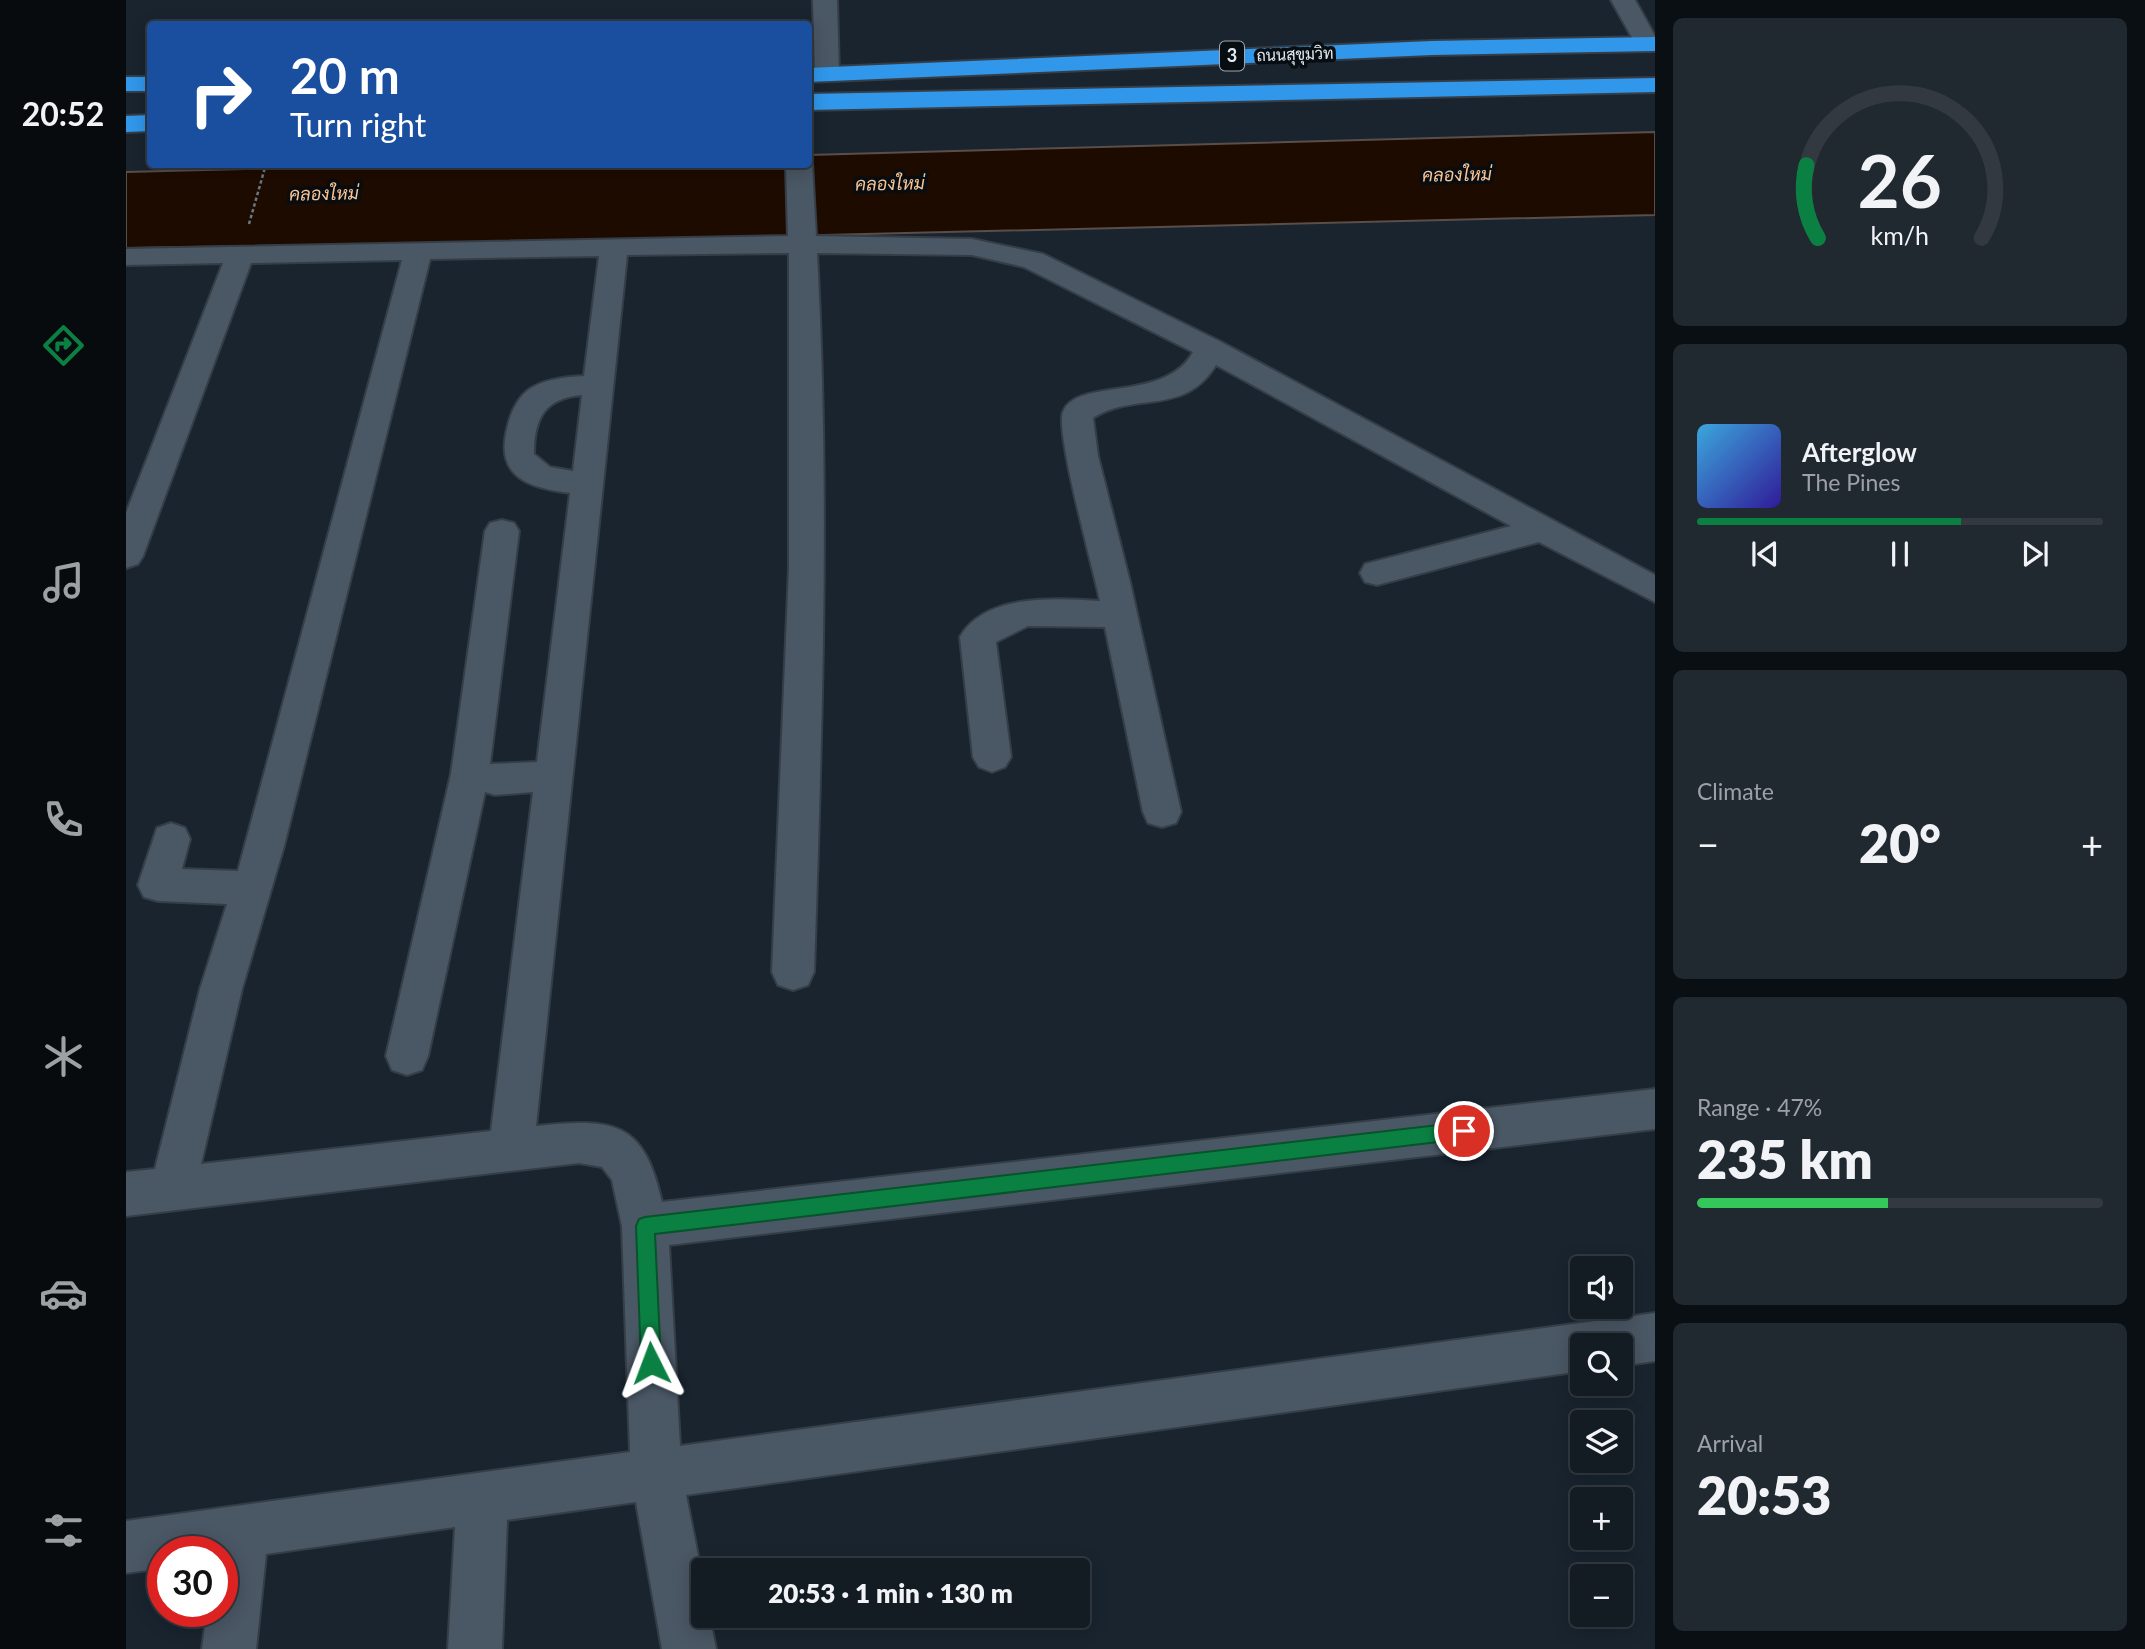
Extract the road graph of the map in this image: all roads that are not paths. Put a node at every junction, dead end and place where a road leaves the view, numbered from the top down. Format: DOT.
graph roads {
  1 [pos="825,0"];
  2 [pos="1623,0"];
  3 [pos="1652,45"];
  4 [pos="818,74"];
  5 [pos="126,84"];
  6 [pos="147,84"];
  7 [pos="1655,85"];
  8 [pos="812,102"];
  9 [pos="147,123"];
  10 [pos="126,124"];
  11 [pos="799,168"];
  12 [pos="803,242"];
  13 [pos="614,248"];
  14 [pos="418,252"];
  15 [pos="240,255"];
  16 [pos="126,257"];
  17 [pos="1210,349"];
  18 [pos="598,385"];
  19 [pos="587,484"];
  20 [pos="1545,529"];
  21 [pos="502,531"];
  22 [pos="126,556"];
  23 [pos="1377,573"];
  24 [pos="1655,590"];
  25 [pos="1120,615"];
  26 [pos="992,757"];
  27 [pos="470,774"];
  28 [pos="553,776"];
  29 [pos="1162,812"];
  30 [pos="171,839"];
  31 [pos="252,888"];
  32 [pos="793,972"];
  33 [pos="407,1056"];
  34 [pos="1655,1109"];
  35 [pos="511,1152"];
  36 [pos="173,1189"];
  37 [pos="126,1194"];
  38 [pos="645,1226"];
  39 [pos="1655,1337"];
  40 [pos="1633,1340"];
  41 [pos="1570,1349"];
  42 [pos="656,1473"];
  43 [pos="482,1498"];
  44 [pos="242,1531"];
  45 [pos="126,1547"];
  46 [pos="229,1649"];
  47 [pos="475,1649"];
  48 [pos="689,1649"];
  1 -- 4 [label="street"];
  2 -- 3 [label="street"];
  3 -- 4 [label="highway, ถนนสุขุมวิท / 3"];
  5 -- 6 [label="highway"];
  7 -- 8 [label="highway, ถนนสุขุมวิท / 3"];
  9 -- 10 [label="highway"];
  11 -- 12 [label="street"];
  12 -- 13 [label="street"];
  12 -- 17 [label="street"];
  12 -- 32 [label="street"];
  13 -- 14 [label="street"];
  13 -- 18 [label="street"];
  14 -- 15 [label="street"];
  14 -- 31 [label="street"];
  15 -- 16 [label="street"];
  15 -- 22 [label="street"];
  17 -- 20 [label="street"];
  17 -- 25 [label="street"];
  18 -- 19 [label="street"];
  18 -- 19 [label="street"];
  19 -- 28 [label="street"];
  20 -- 23 [label="street"];
  20 -- 24 [label="street"];
  21 -- 27 [label="street"];
  25 -- 26 [label="street"];
  25 -- 29 [label="street"];
  27 -- 28 [label="street"];
  27 -- 33 [label="street"];
  28 -- 35 [label="street"];
  30 -- 31 [label="street"];
  31 -- 36 [label="street"];
  34 -- 38 [label="street"];
  35 -- 36 [label="street"];
  35 -- 38 [label="street"];
  36 -- 37 [label="street"];
  38 -- 42 [label="street"];
  39 -- 40 [label="street"];
  41 -- 42 [label="street"];
  42 -- 43 [label="street"];
  42 -- 48 [label="street"];
  43 -- 44 [label="street"];
  43 -- 47 [label="street"];
  44 -- 45 [label="street"];
  44 -- 46 [label="street"];
}
